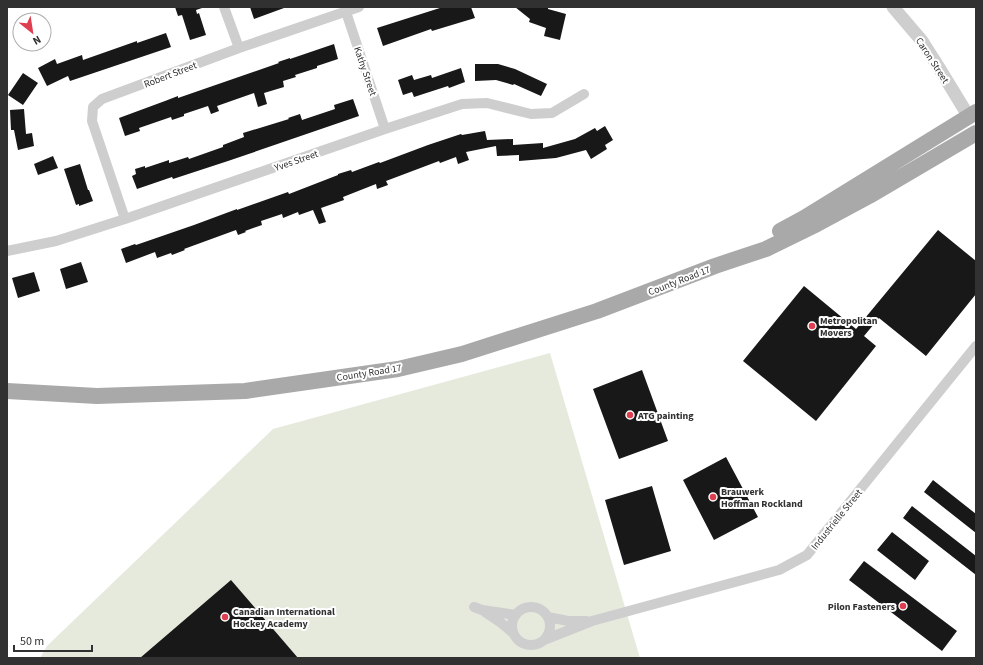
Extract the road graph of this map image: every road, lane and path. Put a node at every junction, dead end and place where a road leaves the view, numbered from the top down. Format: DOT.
graph roads {
  1 [pos="224,7"];
  2 [pos="359,7"];
  3 [pos="893,7"];
  4 [pos="346,12"];
  5 [pos="239,48"];
  6 [pos="584,94"];
  7 [pos="974,119"];
  8 [pos="386,129"];
  9 [pos="976,133"];
  10 [pos="125,219"];
  11 [pos="7,251"];
  12 [pos="716,266"];
  13 [pos="976,346"];
  14 [pos="7,392"];
  15 [pos="516,614"];
  16 [pos="548,617"];
  17 [pos="592,621"];
  18 [pos="513,633"];
  19 [pos="544,640"];
  1 -- 5 [label="street"];
  2 -- 4 [label="street, Robert Street"];
  3 -- 7 [label="street, Caron Street"];
  4 -- 5 [label="street, Robert Street"];
  4 -- 8 [label="street, Kathy Street"];
  5 -- 10 [label="street, Robert Street"];
  6 -- 8 [label="street, Yves Street"];
  7 -- 12 [label="main road, County Road 17"];
  8 -- 10 [label="street, Yves Street"];
  9 -- 12 [label="main road, County Road 17"];
  10 -- 11 [label="street, Yves Street"];
  12 -- 14 [label="main road, County Road 17"];
  13 -- 17 [label="street, Industrielle Street"];
  15 -- 16 [label="street, Industrielle Street"];
  15 -- 18 [label="street"];
  15 -- 18 [label="street, Industrielle Street"];
  16 -- 17 [label="street, Industrielle Street"];
  16 -- 19 [label="street"];
  17 -- 19 [label="street, Industrielle Street"];
  18 -- 19 [label="street, Industrielle Street"];
}
